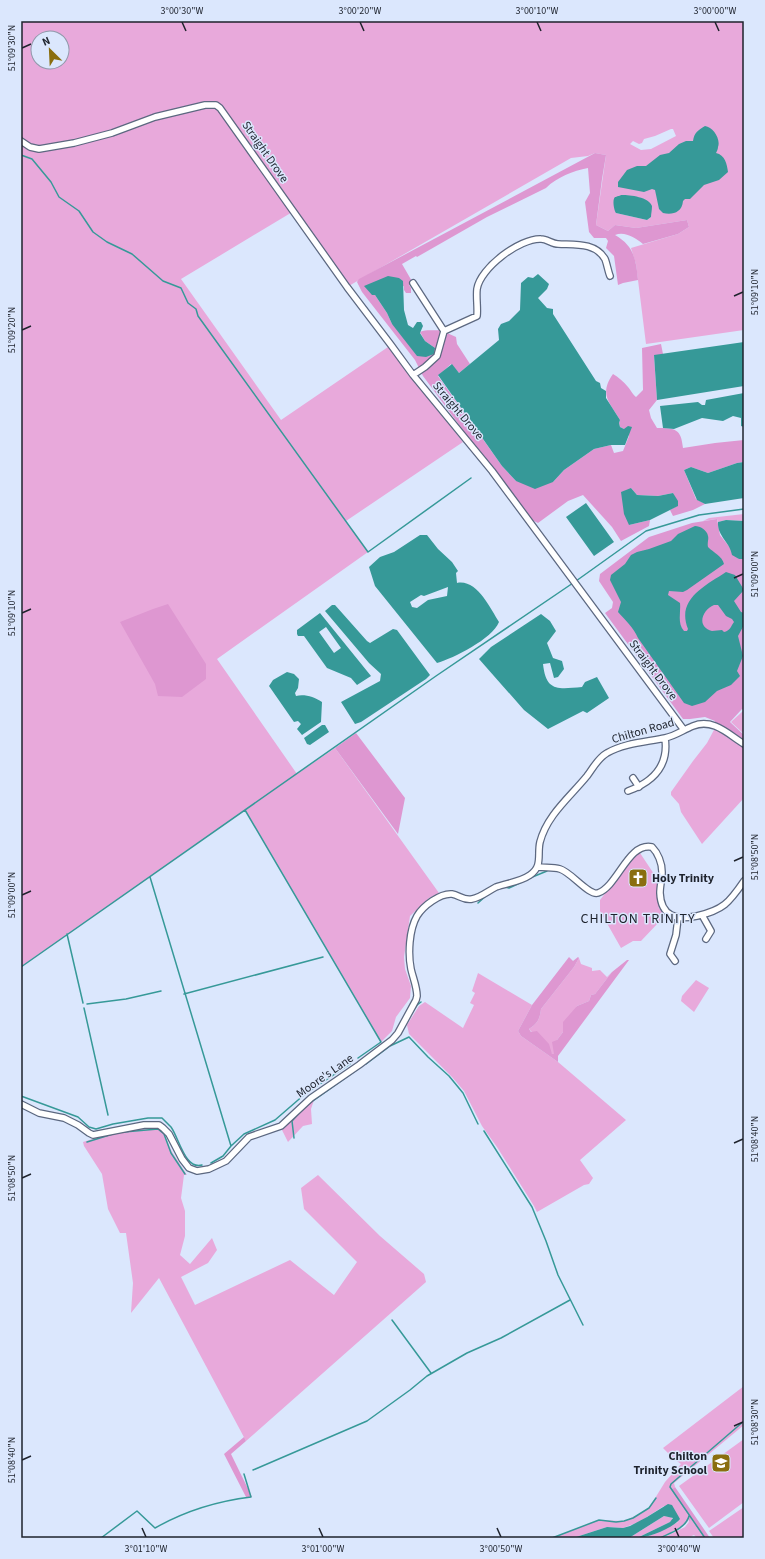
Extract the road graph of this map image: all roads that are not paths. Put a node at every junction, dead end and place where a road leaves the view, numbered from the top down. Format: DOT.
graph roads {
  1 [pos="21,141"];
  2 [pos="610,276"];
  3 [pos="413,283"];
  4 [pos="444,332"];
  5 [pos="413,375"];
  6 [pos="684,730"];
  7 [pos="665,738"];
  8 [pos="744,744"];
  9 [pos="633,778"];
  10 [pos="639,787"];
  11 [pos="628,791"];
  12 [pos="538,867"];
  13 [pos="744,881"];
  14 [pos="702,915"];
  15 [pos="678,918"];
  16 [pos="706,939"];
  17 [pos="675,961"];
  18 [pos="21,1104"];
  1 -- 5 [label="street, Straight Drove"];
  2 -- 4 [label="street"];
  3 -- 4 [label="street"];
  4 -- 5 [label="street"];
  5 -- 6 [label="street, Straight Drove"];
  6 -- 7 [label="street, Chilton Road"];
  6 -- 8 [label="street, Chilton Road"];
  7 -- 10 [label="street"];
  7 -- 12 [label="street, Chilton Road"];
  9 -- 10 [label="street"];
  10 -- 11 [label="street"];
  12 -- 15 [label="street"];
  12 -- 18 [label="street, Moore's Lane"];
  13 -- 14 [label="street"];
  14 -- 15 [label="street"];
  14 -- 16 [label="street"];
  15 -- 17 [label="street"];
}
